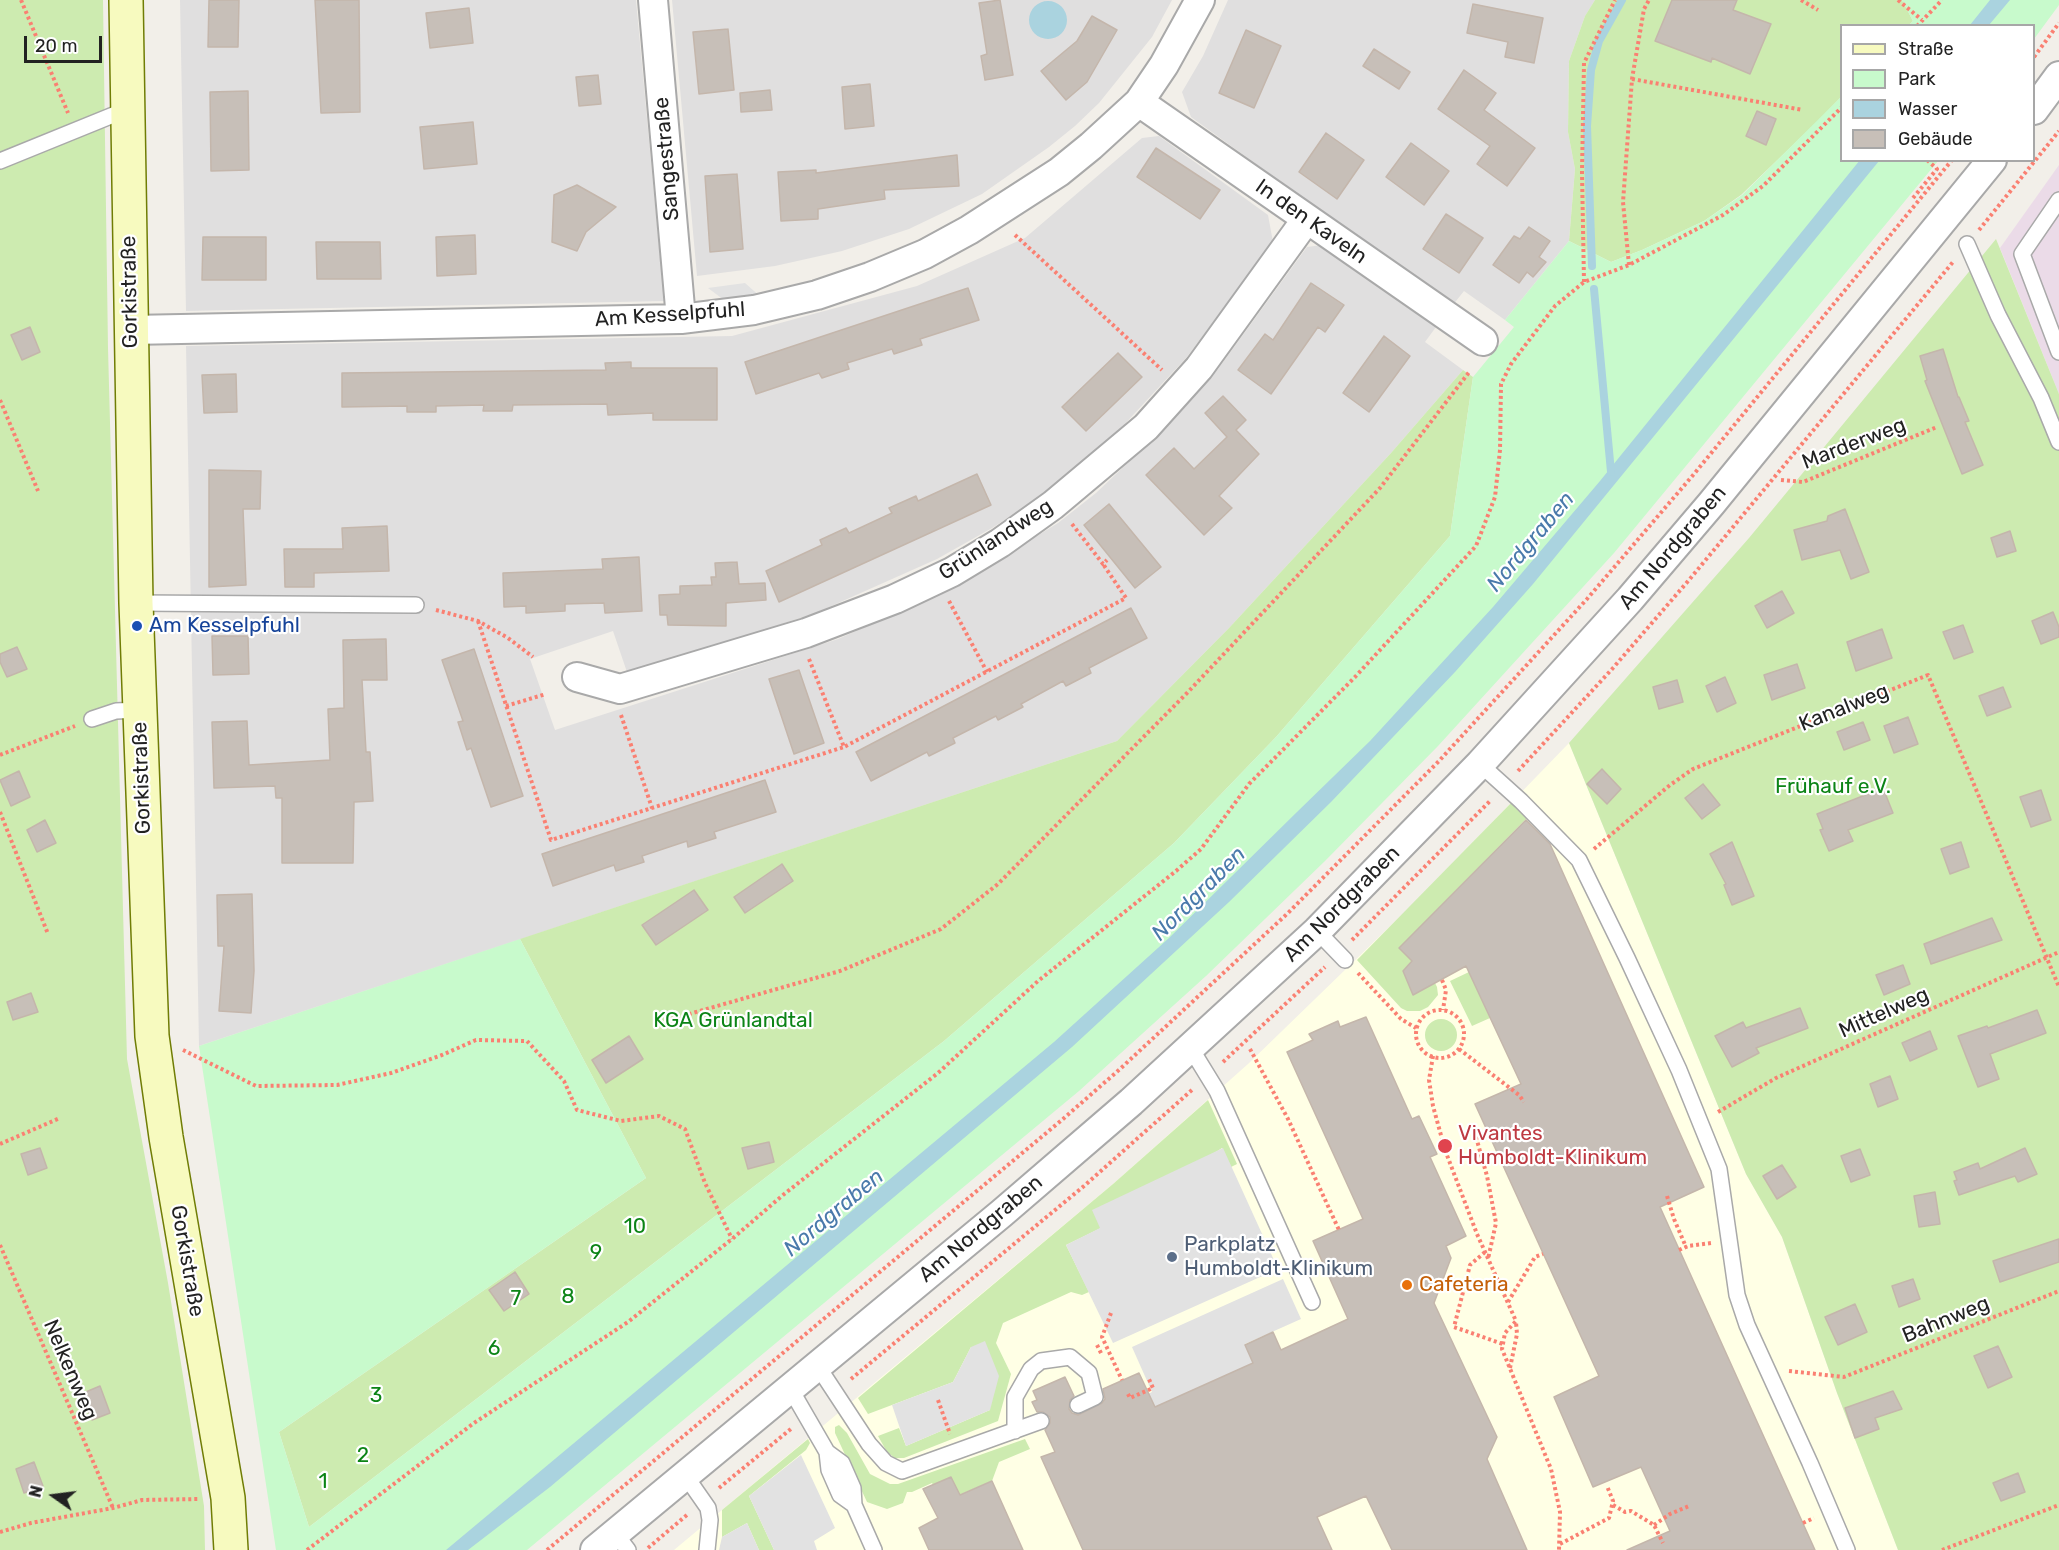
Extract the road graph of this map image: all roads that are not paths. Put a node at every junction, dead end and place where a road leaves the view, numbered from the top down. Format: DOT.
graph roads {
  1 [pos="126,0"];
  2 [pos="654,0"];
  3 [pos="1200,0"];
  4 [pos="2059,76"];
  5 [pos="1139,102"];
  6 [pos="128,109"];
  7 [pos="2035,109"];
  8 [pos="0,161"];
  9 [pos="1990,162"];
  10 [pos="2059,200"];
  11 [pos="1306,220"];
  12 [pos="1967,244"];
  13 [pos="681,319"];
  14 [pos="131,330"];
  15 [pos="1483,342"];
  16 [pos="2059,352"];
  17 [pos="2059,442"];
  18 [pos="136,603"];
  19 [pos="416,605"];
  20 [pos="578,677"];
  21 [pos="139,710"];
  22 [pos="92,719"];
  23 [pos="1480,764"];
  24 [pos="1317,931"];
  25 [pos="1345,960"];
  26 [pos="1190,1047"];
  27 [pos="1312,1302"];
  28 [pos="817,1365"];
  29 [pos="790,1388"];
  30 [pos="1078,1405"];
  31 [pos="1041,1421"];
  32 [pos="1015,1431"];
  33 [pos="685,1475"];
  34 [pos="612,1544"];
  35 [pos="231,1550"];
  36 [pos="707,1550"];
  37 [pos="874,1550"];
  38 [pos="1847,1550"];
  1 -- 6 [label="main road, Gorkistraße"];
  2 -- 13 [label="street, Sangestraße"];
  3 -- 5 [label="street, Am Kesselpfuhl"];
  4 -- 7 [label="street"];
  5 -- 11 [label="street, In den Kaveln"];
  5 -- 13 [label="street, Am Kesselpfuhl"];
  6 -- 8 [label="lane"];
  6 -- 14 [label="main road, Gorkistraße"];
  9 -- 23 [label="street, Am Nordgraben"];
  10 -- 16 [label="lane"];
  11 -- 15 [label="street, In den Kaveln"];
  11 -- 20 [label="street, Grünlandweg"];
  12 -- 17 [label="lane"];
  13 -- 14 [label="street, Am Kesselpfuhl"];
  14 -- 18 [label="main road, Gorkistraße"];
  18 -- 19 [label="lane"];
  18 -- 21 [label="main road, Gorkistraße"];
  21 -- 22 [label="lane"];
  21 -- 35 [label="main road, Gorkistraße"];
  23 -- 24 [label="street, Am Nordgraben"];
  23 -- 38 [label="lane"];
  24 -- 25 [label="lane"];
  24 -- 26 [label="street, Am Nordgraben"];
  26 -- 27 [label="lane"];
  26 -- 28 [label="street, Am Nordgraben"];
  28 -- 29 [label="street, Am Nordgraben"];
  28 -- 32 [label="lane"];
  29 -- 33 [label="street, Am Nordgraben"];
  29 -- 37 [label="lane"];
  30 -- 32 [label="lane"];
  31 -- 32 [label="lane"];
  33 -- 34 [label="street, Am Nordgraben"];
  33 -- 36 [label="lane"];
}
